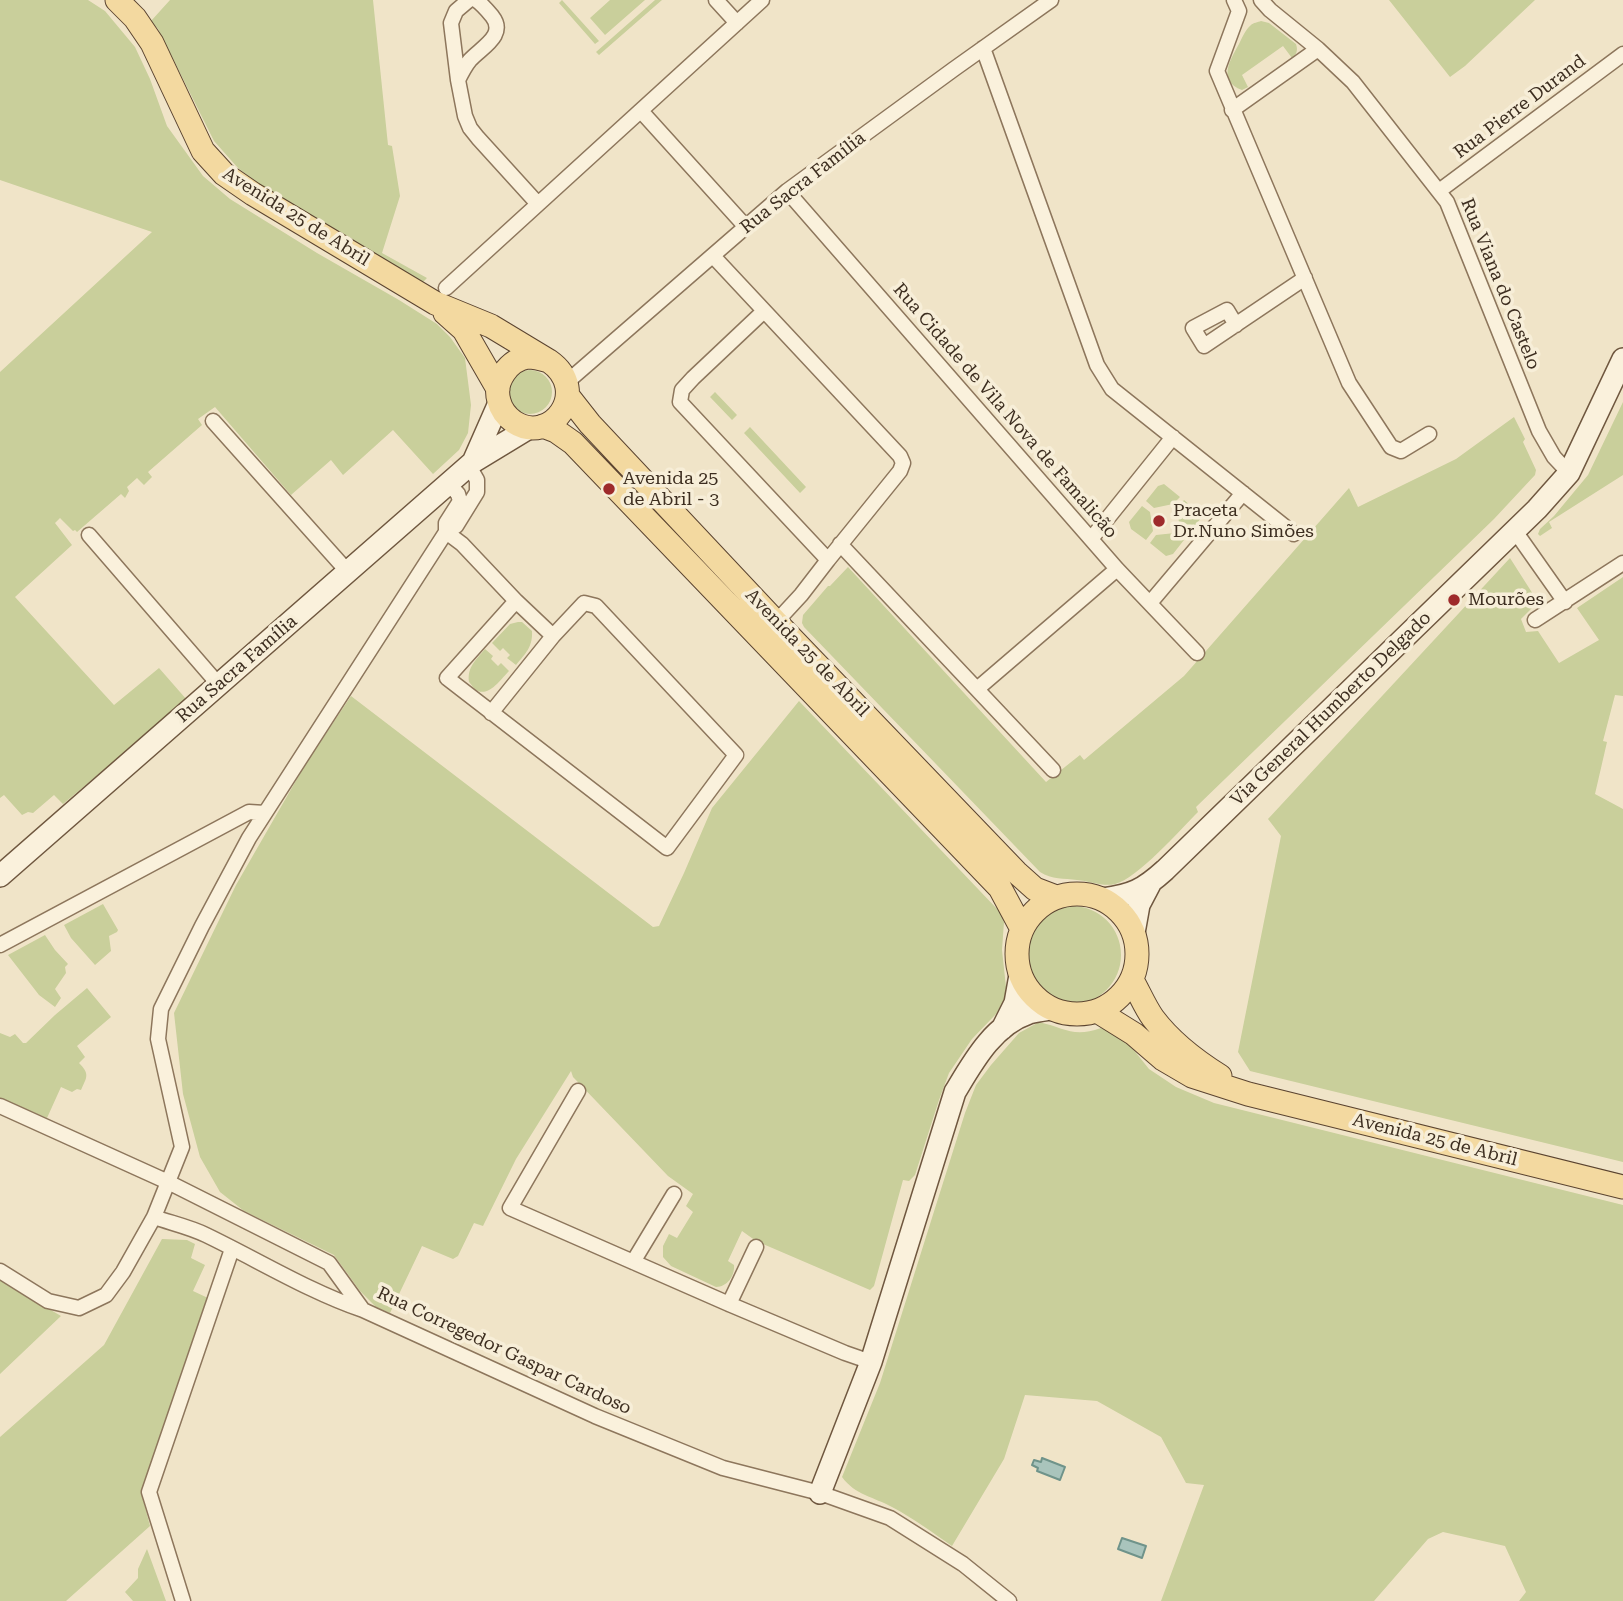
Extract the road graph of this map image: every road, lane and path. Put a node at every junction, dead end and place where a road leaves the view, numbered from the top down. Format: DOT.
graph roads {
  1 [pos="117,0"];
  2 [pos="469,0"];
  3 [pos="476,0"];
  4 [pos="716,0"];
  5 [pos="762,0"];
  6 [pos="1051,0"];
  7 [pos="1261,0"];
  8 [pos="1236,6"];
  9 [pos="737,23"];
  10 [pos="983,48"];
  11 [pos="1318,49"];
  12 [pos="1623,54"];
  13 [pos="458,80"];
  14 [pos="1232,110"];
  15 [pos="641,111"];
  16 [pos="787,191"];
  17 [pos="1439,191"];
  18 [pos="538,204"];
  19 [pos="747,227"];
  20 [pos="713,256"];
  21 [pos="1305,278"];
  22 [pos="440,296"];
  23 [pos="764,311"];
  24 [pos="1236,325"];
  25 [pos="1623,359"];
  26 [pos="550,361"];
  27 [pos="567,389"];
  28 [pos="498,396"];
  29 [pos="214,421"];
  30 [pos="536,427"];
  31 [pos="1429,434"];
  32 [pos="1173,437"];
  33 [pos="471,464"];
  34 [pos="1569,473"];
  35 [pos="449,484"];
  36 [pos="1243,494"];
  37 [pos="1515,531"];
  38 [pos="446,532"];
  39 [pos="1294,534"];
  40 [pos="89,535"];
  41 [pos="1091,539"];
  42 [pos="840,544"];
  43 [pos="828,560"];
  44 [pos="1623,563"];
  45 [pos="1117,569"];
  46 [pos="348,572"];
  47 [pos="516,601"];
  48 [pos="1564,602"];
  49 [pos="1150,603"];
  50 [pos="1535,620"];
  51 [pos="776,622"];
  52 [pos="553,636"];
  53 [pos="1197,653"];
  54 [pos="219,685"];
  55 [pos="977,689"];
  56 [pos="491,713"];
  57 [pos="1053,770"];
  58 [pos="265,813"];
  59 [pos="0,876"];
  60 [pos="1150,884"];
  61 [pos="1056,897"];
  62 [pos="1103,899"];
  63 [pos="1022,929"];
  64 [pos="1134,933"];
  65 [pos="0,945"];
  66 [pos="1020,975"];
  67 [pos="1132,980"];
  68 [pos="1051,1009"];
  69 [pos="1097,1011"];
  70 [pos="1002,1029"];
  71 [pos="578,1091"];
  72 [pos="1248,1094"];
  73 [pos="0,1106"];
  74 [pos="168,1182"];
  75 [pos="1623,1186"];
  76 [pos="674,1194"];
  77 [pos="154,1217"];
  78 [pos="756,1247"];
  79 [pos="232,1249"];
  80 [pos="633,1262"];
  81 [pos="0,1270"];
  82 [pos="729,1304"];
  83 [pos="363,1310"];
  84 [pos="871,1362"];
  85 [pos="820,1493"];
  86 [pos="183,1601"];
  87 [pos="1009,1601"];
  1 -- 22 [label="main road, Avenida 25 de Abril"];
  2 -- 13 [label="street"];
  3 -- 13 [label="street"];
  4 -- 9 [label="street"];
  5 -- 9 [label="street"];
  6 -- 10 [label="street, Rua Sacra Família"];
  7 -- 11 [label="street, Rua Viana do Castelo"];
  8 -- 14 [label="street"];
  9 -- 15 [label="street"];
  10 -- 16 [label="street, Rua Sacra Família"];
  10 -- 32 [label="street"];
  11 -- 14 [label="street"];
  11 -- 17 [label="street, Rua Viana do Castelo"];
  12 -- 17 [label="street, Rua Pierre Durand"];
  13 -- 18 [label="street"];
  14 -- 21 [label="street"];
  15 -- 18 [label="street"];
  15 -- 19 [label="street"];
  16 -- 19 [label="street, Rua Sacra Família"];
  16 -- 41 [label="street, Rua Cidade de Vila Nova de Famalicão"];
  17 -- 34 [label="street, Rua Viana do Castelo"];
  18 -- 22 [label="street"];
  19 -- 20 [label="street, Rua Sacra Família"];
  20 -- 23 [label="street"];
  20 -- 27 [label="street, Rua Sacra Família"];
  21 -- 24 [label="street"];
  21 -- 31 [label="street"];
  22 -- 26 [label="main road, Avenida 25 de Abril"];
  22 -- 28 [label="main road, Avenida 25 de Abril"];
  23 -- 42 [label="street"];
  23 -- 43 [label="street"];
  25 -- 34 [label="street, Via General Humberto Delgado"];
  26 -- 27 [label="main road, Avenida 25 de Abril"];
  26 -- 28 [label="main road"];
  27 -- 30 [label="main road"];
  27 -- 51 [label="main road, Avenida 25 de Abril"];
  28 -- 30 [label="main road, Avenida 25 de Abril"];
  28 -- 33 [label="street, Rua Sacra Família"];
  29 -- 46 [label="street"];
  30 -- 33 [label="street, Rua Sacra Família"];
  30 -- 63 [label="main road, Avenida 25 de Abril"];
  32 -- 36 [label="street"];
  32 -- 41 [label="street"];
  33 -- 35 [label="street, Rua Sacra Família"];
  33 -- 38 [label="street"];
  34 -- 37 [label="street, Via General Humberto Delgado"];
  35 -- 38 [label="street"];
  35 -- 46 [label="street, Rua Sacra Família"];
  36 -- 39 [label="street"];
  36 -- 49 [label="street"];
  37 -- 48 [label="street"];
  37 -- 60 [label="street, Via General Humberto Delgado"];
  38 -- 47 [label="street"];
  38 -- 58 [label="street"];
  40 -- 54 [label="street"];
  41 -- 45 [label="street, Rua Cidade de Vila Nova de Famalicão"];
  42 -- 43 [label="street"];
  42 -- 55 [label="street"];
  43 -- 51 [label="street"];
  44 -- 48 [label="street"];
  45 -- 49 [label="street, Rua Cidade de Vila Nova de Famalicão"];
  45 -- 55 [label="street"];
  46 -- 54 [label="street, Rua Sacra Família"];
  47 -- 52 [label="street"];
  47 -- 56 [label="street"];
  48 -- 50 [label="street"];
  49 -- 53 [label="street, Rua Cidade de Vila Nova de Famalicão"];
  51 -- 61 [label="main road, Avenida 25 de Abril"];
  52 -- 56 [label="street"];
  52 -- 56 [label="street"];
  54 -- 59 [label="street, Rua Sacra Família"];
  55 -- 57 [label="street"];
  58 -- 65 [label="street"];
  58 -- 74 [label="street"];
  60 -- 62 [label="street, Via General Humberto Delgado"];
  60 -- 64 [label="street, Via General Humberto Delgado"];
  61 -- 62 [label="main road"];
  61 -- 63 [label="main road"];
  62 -- 64 [label="main road"];
  63 -- 66 [label="main road"];
  64 -- 67 [label="main road"];
  66 -- 68 [label="main road"];
  66 -- 70 [label="street"];
  67 -- 69 [label="main road"];
  67 -- 72 [label="main road, Avenida 25 de Abril"];
  68 -- 69 [label="main road"];
  68 -- 70 [label="street"];
  69 -- 72 [label="main road, Avenida 25 de Abril"];
  70 -- 84 [label="street"];
  71 -- 80 [label="street"];
  72 -- 75 [label="main road, Avenida 25 de Abril"];
  73 -- 74 [label="street, Rua Corregedor Gaspar Cardoso"];
  74 -- 77 [label="street"];
  74 -- 83 [label="street, Rua Corregedor Gaspar Cardoso"];
  76 -- 80 [label="street"];
  77 -- 79 [label="street"];
  77 -- 81 [label="street"];
  78 -- 82 [label="street"];
  79 -- 83 [label="street"];
  79 -- 86 [label="street"];
  80 -- 82 [label="street"];
  82 -- 84 [label="street"];
  83 -- 85 [label="street, Rua Corregedor Gaspar Cardoso"];
  84 -- 85 [label="street"];
  85 -- 87 [label="street, Rua Corregedor Gaspar Cardoso"];
}
